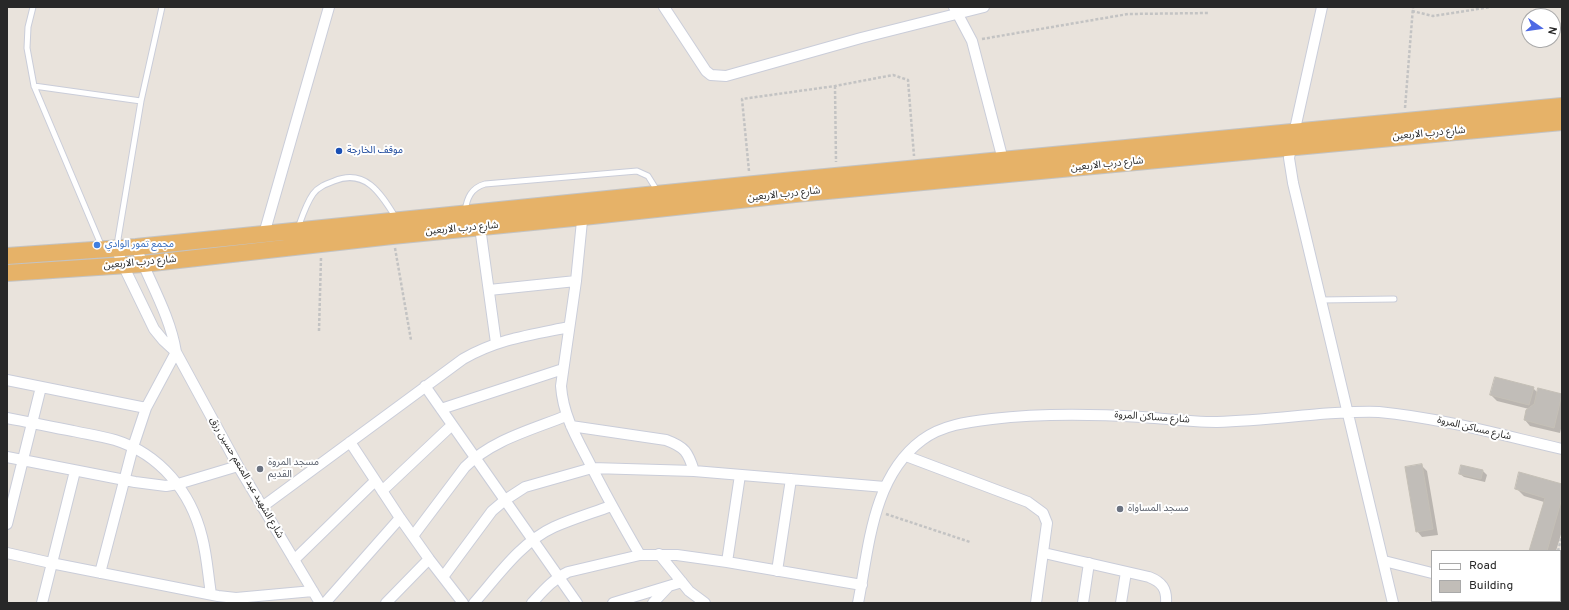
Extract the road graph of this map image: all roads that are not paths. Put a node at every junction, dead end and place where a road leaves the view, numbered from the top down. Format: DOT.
graph roads {
  1 [pos="33,7"];
  2 [pos="162,7"];
  3 [pos="329,7"];
  4 [pos="664,7"];
  5 [pos="984,7"];
  6 [pos="1322,7"];
  7 [pos="956,11"];
  8 [pos="34,86"];
  9 [pos="141,101"];
  10 [pos="1562,106"];
  11 [pos="1562,122"];
  12 [pos="1294,131"];
  13 [pos="1291,147"];
  14 [pos="1003,160"];
  15 [pos="794,187"];
  16 [pos="660,194"];
  17 [pos="583,210"];
  18 [pos="464,214"];
  19 [pos="398,220"];
  20 [pos="480,227"];
  21 [pos="297,231"];
  22 [pos="264,234"];
  23 [pos="136,247"];
  24 [pos="110,249"];
  25 [pos="7,256"];
  26 [pos="142,264"];
  27 [pos="123,265"];
  28 [pos="7,273"];
  29 [pos="576,281"];
  30 [pos="489,290"];
  31 [pos="1394,299"];
  32 [pos="1320,300"];
  33 [pos="569,327"];
  34 [pos="496,343"];
  35 [pos="176,352"];
  36 [pos="563,369"];
  37 [pos="7,380"];
  38 [pos="425,386"];
  39 [pos="41,387"];
  40 [pos="146,408"];
  41 [pos="441,409"];
  42 [pos="1348,412"];
  43 [pos="566,416"];
  44 [pos="7,418"];
  45 [pos="32,423"];
  46 [pos="452,425"];
  47 [pos="571,426"];
  48 [pos="350,442"];
  49 [pos="133,447"];
  50 [pos="1562,449"];
  51 [pos="906,456"];
  52 [pos="7,457"];
  53 [pos="475,457"];
  54 [pos="23,460"];
  55 [pos="238,466"];
  56 [pos="592,468"];
  57 [pos="75,471"];
  58 [pos="694,471"];
  59 [pos="740,475"];
  60 [pos="791,479"];
  61 [pos="124,480"];
  62 [pos="375,481"];
  63 [pos="178,484"];
  64 [pos="885,487"];
  65 [pos="382,491"];
  66 [pos="505,500"];
  67 [pos="612,506"];
  68 [pos="262,507"];
  69 [pos="400,518"];
  70 [pos="7,524"];
  71 [pos="413,536"];
  72 [pos="533,540"];
  73 [pos="7,553"];
  74 [pos="1044,553"];
  75 [pos="659,554"];
  76 [pos="640,555"];
  77 [pos="429,559"];
  78 [pos="294,560"];
  79 [pos="1384,561"];
  80 [pos="726,562"];
  81 [pos="51,563"];
  82 [pos="1089,563"];
  83 [pos="777,570"];
  84 [pos="1126,572"];
  85 [pos="100,573"];
  86 [pos="1431,573"];
  87 [pos="443,576"];
  88 [pos="559,576"];
  89 [pos="682,582"];
  90 [pos="862,585"];
  91 [pos="668,587"];
  92 [pos="313,591"];
  93 [pos="211,594"];
  94 [pos="235,600"];
  95 [pos="42,603"];
  96 [pos="320,603"];
  97 [pos="325,603"];
  98 [pos="386,603"];
  99 [pos="463,603"];
  100 [pos="474,603"];
  101 [pos="532,603"];
  102 [pos="578,603"];
  103 [pos="613,603"];
  104 [pos="654,603"];
  105 [pos="705,603"];
  106 [pos="858,603"];
  107 [pos="1036,603"];
  108 [pos="1082,603"];
  109 [pos="1122,603"];
  110 [pos="1166,603"];
  111 [pos="1393,603"];
  1 -- 8 [label="lane"];
  2 -- 9 [label="lane"];
  3 -- 22 [label="street"];
  4 -- 7 [label="street"];
  5 -- 7 [label="street"];
  6 -- 12 [label="street"];
  7 -- 14 [label="street"];
  8 -- 9 [label="lane"];
  8 -- 24 [label="lane"];
  9 -- 24 [label="lane"];
  10 -- 12 [label="highway, شارع درب الاربعين"];
  11 -- 13 [label="highway, شارع درب الاربعين"];
  12 -- 13 [label="street"];
  12 -- 14 [label="highway, شارع درب الاربعين"];
  13 -- 15 [label="highway, شارع درب الاربعين"];
  13 -- 32 [label="street"];
  14 -- 15 [label="highway, شارع درب الاربعين"];
  15 -- 16 [label="highway, شارع درب الاربعين"];
  15 -- 17 [label="highway, شارع درب الاربعين"];
  16 -- 17 [label="highway, شارع درب الاربعين"];
  16 -- 18 [label="lane"];
  17 -- 18 [label="highway, شارع درب الاربعين"];
  17 -- 20 [label="highway, شارع درب الاربعين"];
  17 -- 29 [label="street"];
  18 -- 19 [label="highway, شارع درب الاربعين"];
  19 -- 21 [label="highway, شارع درب الاربعين"];
  19 -- 21 [label="lane"];
  20 -- 26 [label="highway, شارع درب الاربعين"];
  20 -- 30 [label="street"];
  21 -- 22 [label="highway, شارع درب الاربعين"];
  22 -- 23 [label="highway, شارع درب الاربعين"];
  23 -- 24 [label="highway, شارع درب الاربعين"];
  23 -- 26 [label="street, شارع الشهيد عبد المنعم حسين رزق"];
  24 -- 25 [label="highway, شارع درب الاربعين"];
  24 -- 27 [label="street, شارع الشهيد عبد المنعم حسين رزق"];
  26 -- 27 [label="highway, شارع درب الاربعين"];
  26 -- 35 [label="street, شارع الشهيد عبد المنعم حسين رزق"];
  27 -- 28 [label="highway, شارع درب الاربعين"];
  27 -- 35 [label="street, شارع الشهيد عبد المنعم حسين رزق"];
  29 -- 30 [label="street"];
  29 -- 33 [label="street"];
  30 -- 34 [label="street"];
  31 -- 32 [label="lane"];
  32 -- 42 [label="street"];
  33 -- 34 [label="street"];
  33 -- 36 [label="street"];
  34 -- 38 [label="street"];
  35 -- 40 [label="street"];
  35 -- 55 [label="street, شارع الشهيد عبد المنعم حسين رزق"];
  36 -- 41 [label="street"];
  36 -- 43 [label="street"];
  37 -- 39 [label="street"];
  38 -- 41 [label="street"];
  38 -- 48 [label="street"];
  39 -- 40 [label="street"];
  39 -- 45 [label="street"];
  40 -- 49 [label="street"];
  41 -- 46 [label="street"];
  42 -- 50 [label="street, شارع مساكن المروة"];
  42 -- 51 [label="street, شارع مساكن المروة"];
  42 -- 79 [label="street"];
  43 -- 47 [label="street"];
  43 -- 53 [label="street"];
  44 -- 45 [label="street"];
  45 -- 49 [label="street"];
  45 -- 54 [label="street"];
  46 -- 53 [label="street"];
  46 -- 65 [label="street"];
  47 -- 56 [label="street"];
  47 -- 58 [label="street"];
  48 -- 62 [label="street"];
  48 -- 68 [label="street"];
  49 -- 61 [label="street"];
  49 -- 63 [label="street"];
  51 -- 64 [label="street, شارع مساكن المروة"];
  51 -- 74 [label="street"];
  52 -- 54 [label="street"];
  53 -- 66 [label="street"];
  53 -- 71 [label="street"];
  54 -- 57 [label="street"];
  54 -- 70 [label="street"];
  55 -- 63 [label="street"];
  55 -- 68 [label="street, شارع الشهيد عبد المنعم حسين رزق"];
  56 -- 58 [label="street"];
  56 -- 66 [label="street"];
  56 -- 67 [label="street"];
  57 -- 61 [label="street"];
  57 -- 81 [label="street"];
  58 -- 59 [label="street"];
  59 -- 60 [label="street"];
  59 -- 80 [label="street"];
  60 -- 64 [label="street"];
  60 -- 83 [label="street"];
  61 -- 63 [label="street"];
  61 -- 85 [label="street"];
  62 -- 65 [label="street"];
  62 -- 78 [label="street"];
  63 -- 93 [label="street"];
  64 -- 90 [label="street, شارع مساكن المروة"];
  65 -- 69 [label="street"];
  66 -- 72 [label="street"];
  66 -- 87 [label="street"];
  67 -- 72 [label="street"];
  67 -- 76 [label="street"];
  68 -- 78 [label="street, شارع الشهيد عبد المنعم حسين رزق"];
  69 -- 71 [label="street"];
  69 -- 97 [label="street"];
  71 -- 77 [label="street"];
  72 -- 88 [label="street"];
  72 -- 100 [label="street"];
  73 -- 81 [label="street"];
  74 -- 82 [label="street"];
  74 -- 107 [label="street"];
  75 -- 76 [label="street"];
  75 -- 80 [label="street"];
  75 -- 89 [label="street"];
  76 -- 88 [label="street"];
  77 -- 87 [label="street"];
  77 -- 98 [label="street"];
  78 -- 92 [label="street, شارع الشهيد عبد المنعم حسين رزق"];
  79 -- 86 [label="street"];
  79 -- 111 [label="street"];
  80 -- 83 [label="street"];
  81 -- 85 [label="street"];
  81 -- 95 [label="street"];
  82 -- 84 [label="street"];
  82 -- 108 [label="street"];
  83 -- 90 [label="street"];
  84 -- 109 [label="street"];
  84 -- 110 [label="street"];
  85 -- 93 [label="street"];
  87 -- 99 [label="street"];
  88 -- 101 [label="street"];
  88 -- 102 [label="street"];
  89 -- 91 [label="street"];
  89 -- 105 [label="street"];
  90 -- 106 [label="street, شارع مساكن المروة"];
  91 -- 103 [label="street"];
  91 -- 104 [label="street"];
  92 -- 94 [label="street"];
  92 -- 96 [label="street, شارع الشهيد عبد المنعم حسين رزق"];
  93 -- 94 [label="street"];
}
